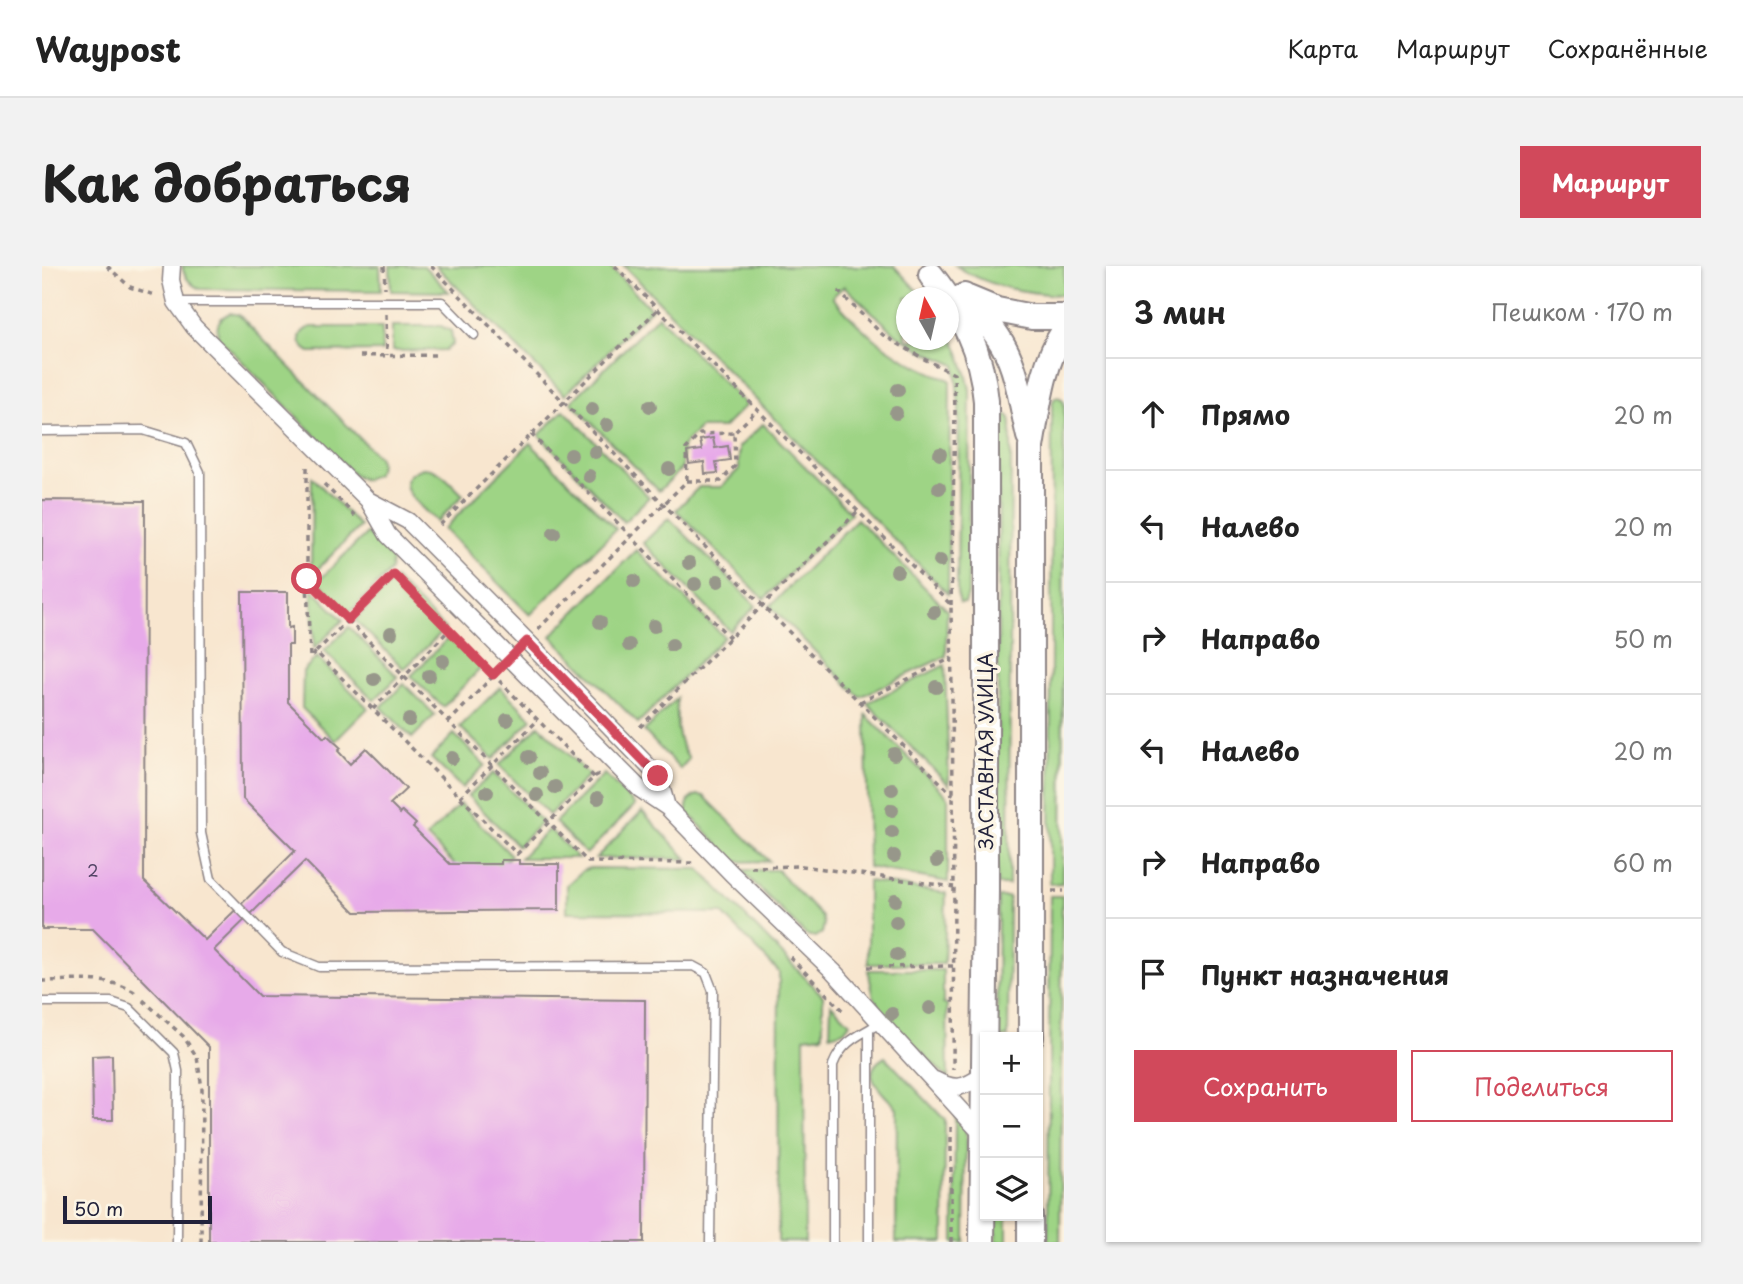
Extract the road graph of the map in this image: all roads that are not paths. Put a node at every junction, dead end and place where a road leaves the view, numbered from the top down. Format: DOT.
graph roads {
  1 [pos="172,266"];
  2 [pos="926,270"];
  3 [pos="964,296"];
  4 [pos="176,302"];
  5 [pos="1064,317"];
  6 [pos="1064,331"];
  7 [pos="474,335"];
  8 [pos="42,431"];
  9 [pos="1031,447"];
  10 [pos="368,500"];
  11 [pos="667,807"];
  12 [pos="42,1002"];
  13 [pos="874,1026"];
  14 [pos="984,1032"];
  15 [pos="1031,1032"];
  16 [pos="980,1077"];
  17 [pos="952,1094"];
  18 [pos="980,1131"];
  19 [pos="983,1158"];
  20 [pos="1030,1221"];
  21 [pos="177,1242"];
  22 [pos="710,1242"];
  23 [pos="832,1242"];
  24 [pos="869,1242"];
  25 [pos="982,1242"];
  26 [pos="1030,1242"];
  1 -- 4 [label="street"];
  2 -- 3 [label="main road"];
  2 -- 14 [label="main road, ЗАСТАВНАЯ УЛИЦА"];
  3 -- 5 [label="main road"];
  3 -- 9 [label="main road"];
  4 -- 7 [label="lane"];
  4 -- 10 [label="street"];
  6 -- 9 [label="main road"];
  8 -- 22 [label="lane"];
  9 -- 15 [label="main road"];
  10 -- 11 [label="street"];
  10 -- 11 [label="street"];
  11 -- 13 [label="street"];
  12 -- 21 [label="lane"];
  13 -- 17 [label="street"];
  13 -- 23 [label="lane"];
  13 -- 24 [label="lane"];
  16 -- 17 [label="street"];
  17 -- 18 [label="street"];
  19 -- 25 [label="main road, ЗАСТАВНАЯ УЛИЦА"];
  20 -- 26 [label="main road"];
}
